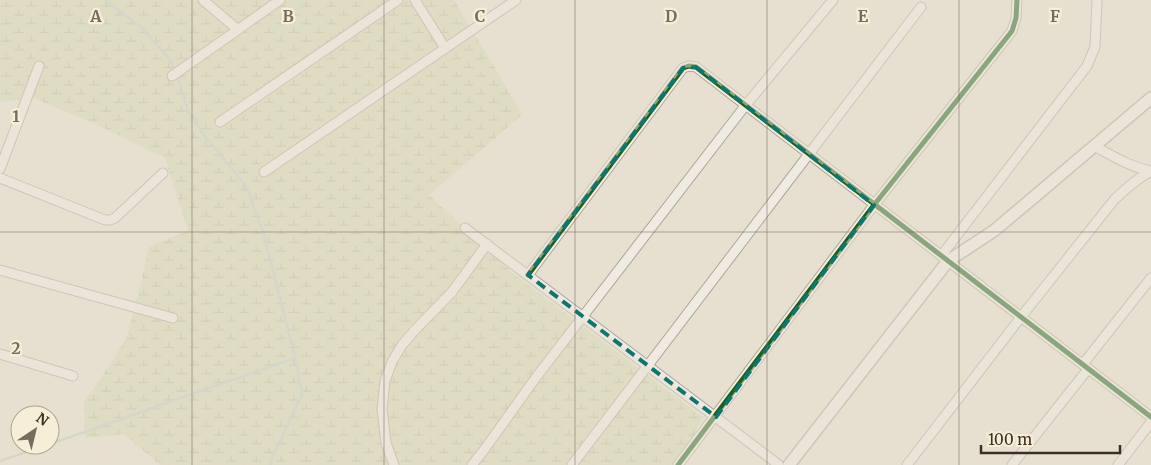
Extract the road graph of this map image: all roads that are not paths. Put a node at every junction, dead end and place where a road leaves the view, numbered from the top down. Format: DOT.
graph roads {
  1 [pos="203,0"];
  2 [pos="280,0"];
  3 [pos="398,0"];
  4 [pos="414,0"];
  5 [pos="516,0"];
  6 [pos="833,0"];
  7 [pos="1017,0"];
  8 [pos="1097,0"];
  9 [pos="921,7"];
  10 [pos="237,29"];
  11 [pos="446,48"];
  12 [pos="39,66"];
  13 [pos="172,76"];
  14 [pos="1151,98"];
  15 [pos="745,106"];
  16 [pos="220,122"];
  17 [pos="1094,146"];
  18 [pos="809,154"];
  19 [pos="0,169"];
  20 [pos="1151,171"];
  21 [pos="264,172"];
  22 [pos="164,174"];
  23 [pos="0,178"];
  24 [pos="874,205"];
  25 [pos="465,228"];
  26 [pos="487,244"];
  27 [pos="944,258"];
  28 [pos="0,270"];
  29 [pos="528,275"];
  30 [pos="1151,278"];
  31 [pos="583,317"];
  32 [pos="1021,317"];
  33 [pos="173,318"];
  34 [pos="0,354"];
  35 [pos="648,366"];
  36 [pos="1085,367"];
  37 [pos="74,376"];
  38 [pos="716,417"];
  39 [pos="1151,417"];
  40 [pos="1151,422"];
  41 [pos="394,465"];
  42 [pos="472,465"];
  43 [pos="572,465"];
  44 [pos="678,465"];
  45 [pos="779,465"];
  46 [pos="789,465"];
  47 [pos="907,465"];
  48 [pos="1012,465"];
  49 [pos="1118,465"];
  1 -- 10 [label="street"];
  2 -- 10 [label="street"];
  3 -- 16 [label="street"];
  4 -- 11 [label="street"];
  5 -- 11 [label="street"];
  6 -- 15 [label="street"];
  7 -- 24 [label="street"];
  8 -- 27 [label="street"];
  9 -- 18 [label="street"];
  10 -- 13 [label="street"];
  11 -- 21 [label="street"];
  12 -- 19 [label="street"];
  14 -- 17 [label="street"];
  15 -- 18 [label="street"];
  15 -- 29 [label="street"];
  15 -- 31 [label="street"];
  17 -- 20 [label="street"];
  17 -- 27 [label="street"];
  18 -- 24 [label="street"];
  18 -- 35 [label="street"];
  20 -- 32 [label="street"];
  22 -- 23 [label="street"];
  24 -- 27 [label="street"];
  24 -- 38 [label="street"];
  25 -- 26 [label="street"];
  26 -- 29 [label="street"];
  26 -- 41 [label="street"];
  27 -- 32 [label="street"];
  27 -- 46 [label="street"];
  28 -- 33 [label="street"];
  29 -- 31 [label="street"];
  30 -- 36 [label="street"];
  31 -- 35 [label="street"];
  31 -- 42 [label="street"];
  32 -- 36 [label="street"];
  32 -- 47 [label="street"];
  34 -- 37 [label="street"];
  35 -- 38 [label="street"];
  35 -- 43 [label="street"];
  36 -- 39 [label="street"];
  36 -- 48 [label="street"];
  38 -- 44 [label="street"];
  38 -- 45 [label="street"];
  40 -- 49 [label="street"];
}
